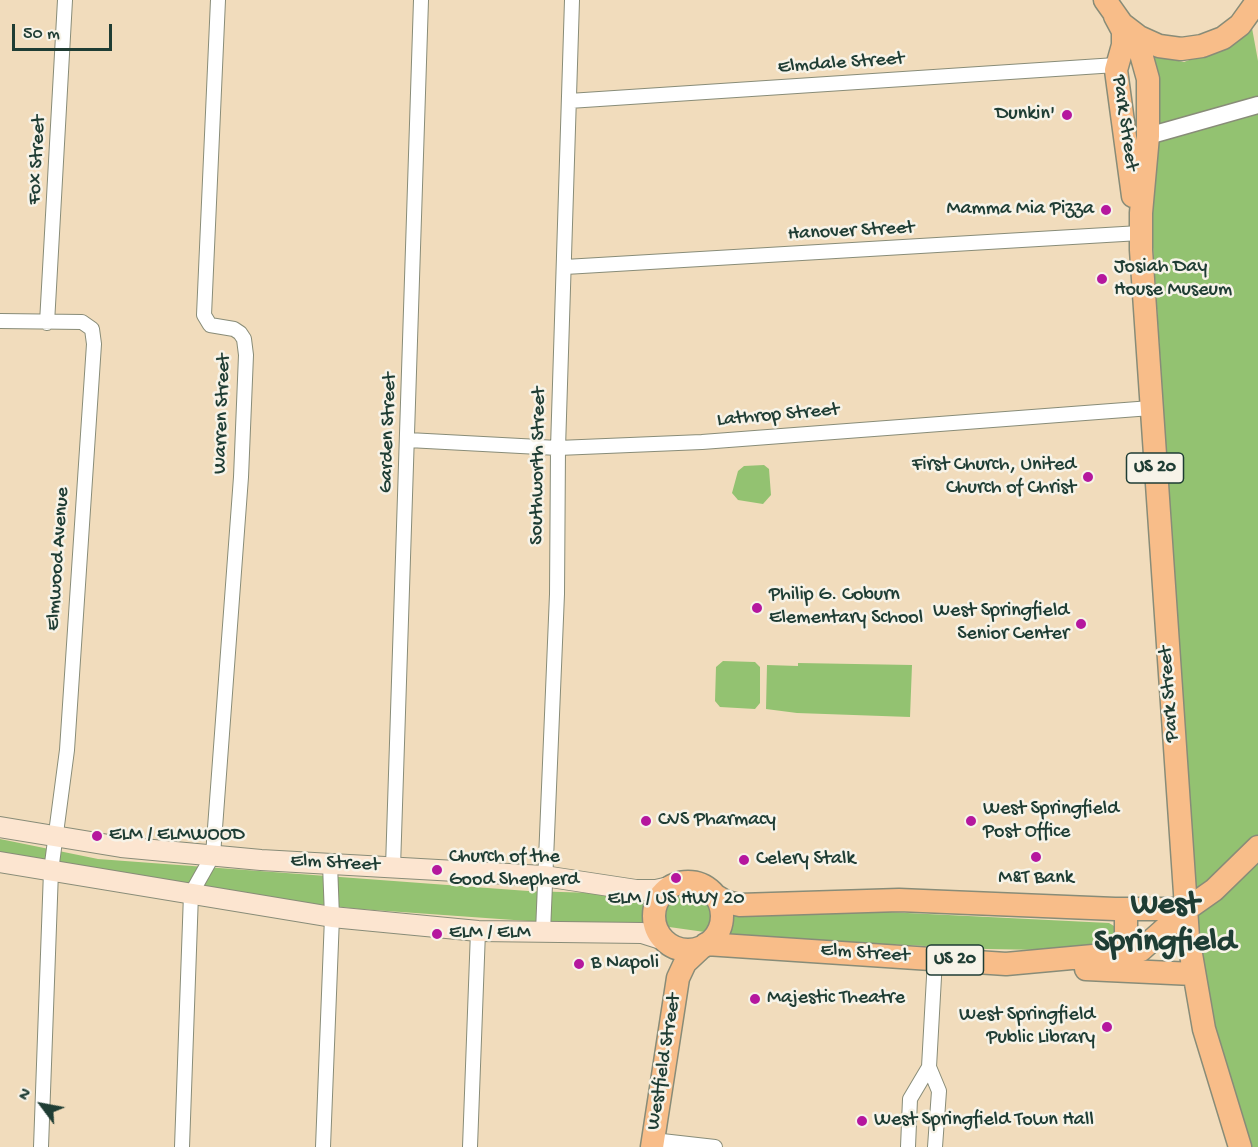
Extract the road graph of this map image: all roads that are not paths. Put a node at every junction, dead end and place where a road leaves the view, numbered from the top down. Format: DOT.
graph roads {
  1 [pos="65,0"];
  2 [pos="218,0"];
  3 [pos="421,0"];
  4 [pos="572,0"];
  5 [pos="1258,0"];
  6 [pos="1117,16"];
  7 [pos="1116,65"];
  8 [pos="569,101"];
  9 [pos="1258,105"];
  10 [pos="1148,136"];
  11 [pos="1140,233"];
  12 [pos="565,267"];
  13 [pos="0,321"];
  14 [pos="47,323"];
  15 [pos="1151,408"];
  16 [pos="408,440"];
  17 [pos="558,448"];
  18 [pos="0,827"];
  19 [pos="56,837"];
  20 [pos="1258,847"];
  21 [pos="213,855"];
  22 [pos="0,862"];
  23 [pos="330,864"];
  24 [pos="393,867"];
  25 [pos="51,871"];
  26 [pos="544,876"];
  27 [pos="669,887"];
  28 [pos="191,894"];
  29 [pos="716,896"];
  30 [pos="1187,909"];
  31 [pos="1126,910"];
  32 [pos="332,917"];
  33 [pos="478,931"];
  34 [pos="543,932"];
  35 [pos="668,943"];
  36 [pos="704,946"];
  37 [pos="1126,953"];
  38 [pos="935,959"];
  39 [pos="1006,964"];
  40 [pos="1193,974"];
  41 [pos="678,978"];
  42 [pos="929,1067"];
  43 [pos="652,1144"];
  44 [pos="41,1147"];
  45 [pos="182,1147"];
  46 [pos="323,1147"];
  47 [pos="470,1147"];
  48 [pos="715,1147"];
  49 [pos="908,1147"];
  50 [pos="935,1147"];
  51 [pos="1240,1147"];
  1 -- 14 [label="street, Fox Street"];
  2 -- 21 [label="street, Warren Street"];
  3 -- 16 [label="street, Garden Street"];
  4 -- 8 [label="street, Southworth Street"];
  5 -- 6 [label="main road"];
  6 -- 7 [label="main road, Park Street"];
  6 -- 10 [label="main road, Park Street / US 20"];
  7 -- 8 [label="street, Elmdale Street"];
  7 -- 11 [label="main road, Park Street"];
  8 -- 12 [label="street, Southworth Street"];
  9 -- 10 [label="street"];
  10 -- 11 [label="main road, Park Street / US 20"];
  11 -- 12 [label="street, Hanover Street"];
  11 -- 15 [label="main road, Park Street / US 20"];
  12 -- 17 [label="street, Southworth Street"];
  13 -- 14 [label="street, Elmwood Avenue"];
  14 -- 19 [label="street, Elmwood Avenue"];
  15 -- 17 [label="street, Lathrop Street"];
  15 -- 30 [label="main road, Park Street / US 20"];
  16 -- 17 [label="street, Lathrop Street"];
  16 -- 24 [label="street, Garden Street"];
  17 -- 26 [label="street, Southworth Street"];
  18 -- 19 [label="main road, Elm Street"];
  19 -- 21 [label="main road, Elm Street"];
  19 -- 25 [label="street, Elmwood Avenue"];
  20 -- 30 [label="main road, Elm Street / US 20"];
  21 -- 23 [label="main road, Elm Street"];
  21 -- 28 [label="street"];
  22 -- 25 [label="main road"];
  23 -- 24 [label="main road, Elm Street"];
  23 -- 32 [label="street"];
  24 -- 26 [label="main road, Elm Street"];
  25 -- 28 [label="main road"];
  25 -- 44 [label="street, Elmwood Avenue"];
  26 -- 27 [label="main road, Elm Street"];
  26 -- 34 [label="street, Southworth Street"];
  27 -- 29 [label="main road"];
  27 -- 35 [label="main road"];
  28 -- 32 [label="main road"];
  28 -- 45 [label="street"];
  29 -- 31 [label="main road"];
  29 -- 36 [label="main road"];
  30 -- 31 [label="main road"];
  30 -- 37 [label="main road, Elm Street / US 20"];
  30 -- 40 [label="main road, Park Street"];
  31 -- 37 [label="main road"];
  32 -- 33 [label="main road"];
  32 -- 46 [label="street"];
  33 -- 34 [label="main road"];
  33 -- 47 [label="street"];
  34 -- 35 [label="main road"];
  35 -- 36 [label="main road"];
  35 -- 41 [label="main road, Westfield Street"];
  36 -- 38 [label="main road, Elm Street / US 20"];
  36 -- 41 [label="main road, Westfield Street"];
  37 -- 39 [label="main road, Elm Street / US 20"];
  38 -- 39 [label="main road, Elm Street / US 20"];
  38 -- 42 [label="street"];
  39 -- 40 [label="main road"];
  40 -- 51 [label="main road, Park Street"];
  41 -- 43 [label="main road, Westfield Street"];
  42 -- 49 [label="street"];
  42 -- 50 [label="street"];
  43 -- 48 [label="street"];
}
